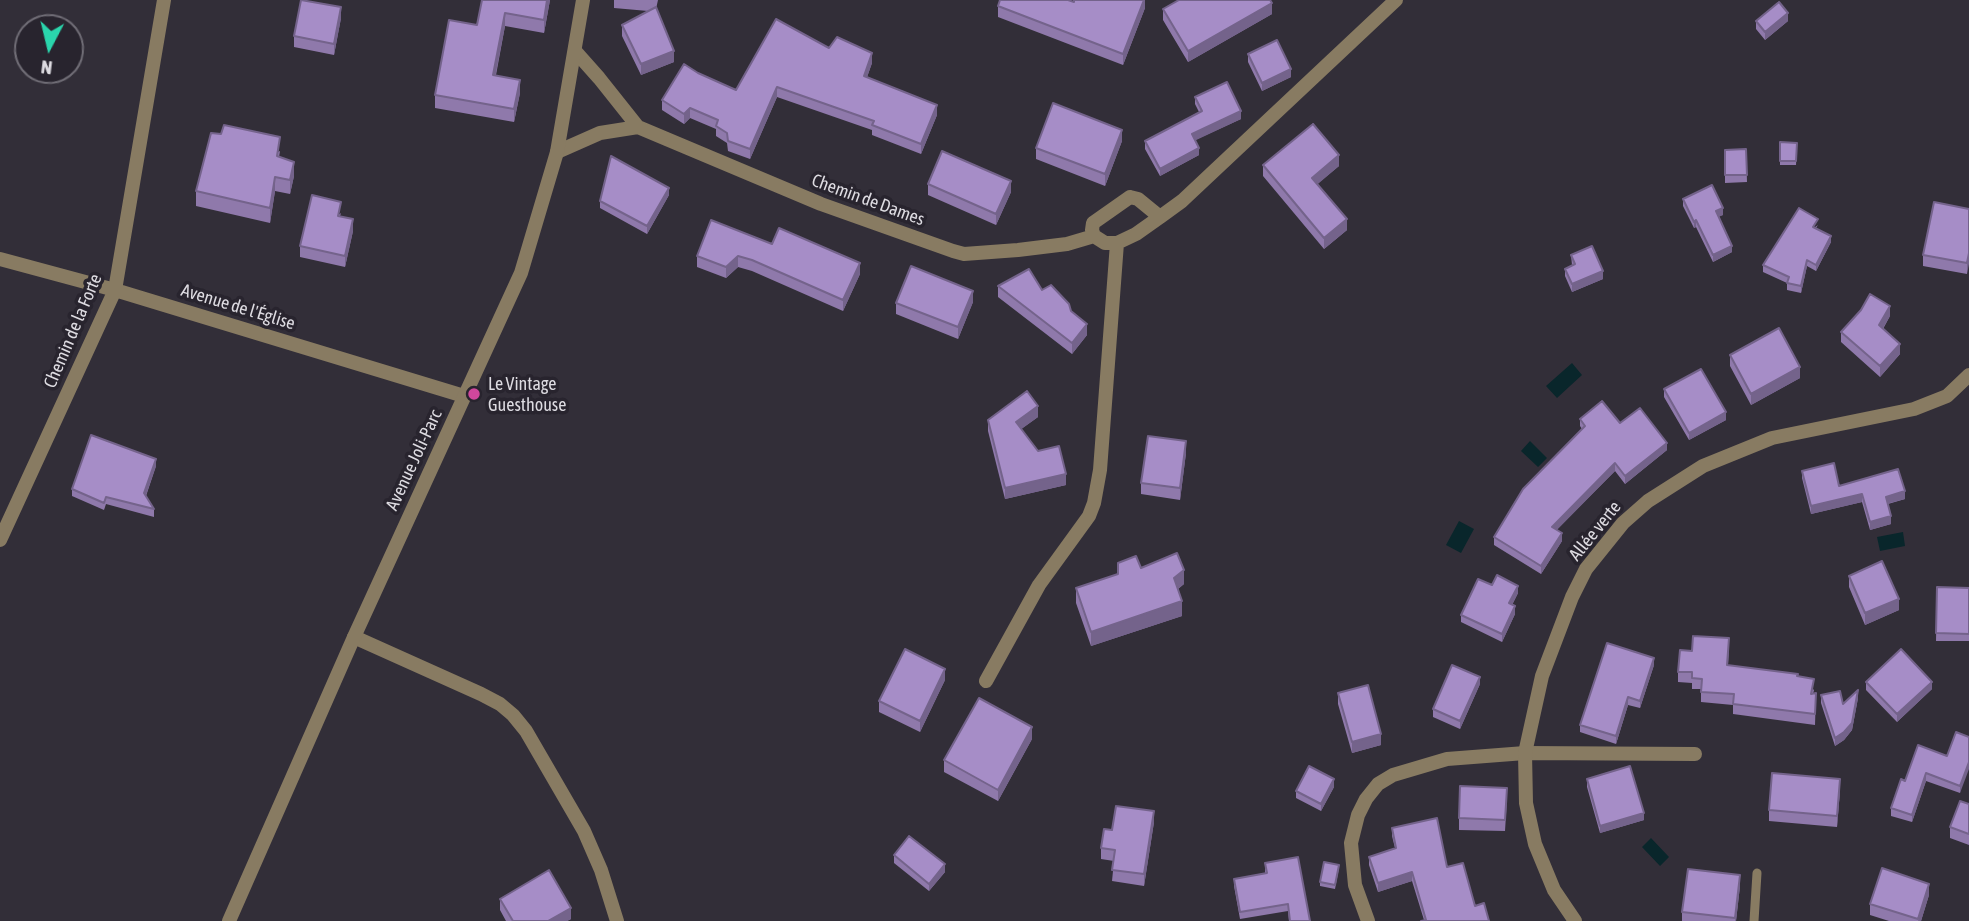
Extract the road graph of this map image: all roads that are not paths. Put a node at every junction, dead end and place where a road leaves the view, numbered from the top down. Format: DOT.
graph roads {
  1 [pos="164,0"];
  2 [pos="583,0"];
  3 [pos="1396,0"];
  4 [pos="575,51"];
  5 [pos="638,127"];
  6 [pos="557,152"];
  7 [pos="1160,216"];
  8 [pos="1094,236"];
  9 [pos="1117,243"];
  10 [pos="0,259"];
  11 [pos="115,290"];
  12 [pos="1969,375"];
  13 [pos="464,396"];
  14 [pos="0,540"];
  15 [pos="354,637"];
  16 [pos="986,681"];
  17 [pos="1525,753"];
  18 [pos="1695,754"];
  19 [pos="1757,873"];
  20 [pos="229,921"];
  21 [pos="617,921"];
  22 [pos="1368,921"];
  23 [pos="1574,921"];
  24 [pos="1754,921"];
  1 -- 11 [label="street, Chemin de la Forte"];
  2 -- 4 [label="street, Avenue Joli-Parc"];
  3 -- 7 [label="street"];
  4 -- 5 [label="street"];
  4 -- 6 [label="street, Avenue Joli-Parc"];
  5 -- 6 [label="street"];
  5 -- 8 [label="street, Chemin de Dames"];
  6 -- 13 [label="street, Avenue Joli-Parc"];
  7 -- 8 [label="street"];
  7 -- 9 [label="street"];
  8 -- 9 [label="street"];
  9 -- 16 [label="street"];
  10 -- 11 [label="street, Avenue de l'Église"];
  11 -- 13 [label="street, Avenue de l'Église"];
  11 -- 14 [label="street, Chemin de la Forte"];
  12 -- 17 [label="street, Allée verte"];
  13 -- 15 [label="street, Avenue Joli-Parc"];
  15 -- 20 [label="street, Avenue Joli-Parc"];
  15 -- 21 [label="street"];
  17 -- 18 [label="street"];
  17 -- 22 [label="street"];
  17 -- 23 [label="street, Allée verte"];
  19 -- 24 [label="lane"];
}
